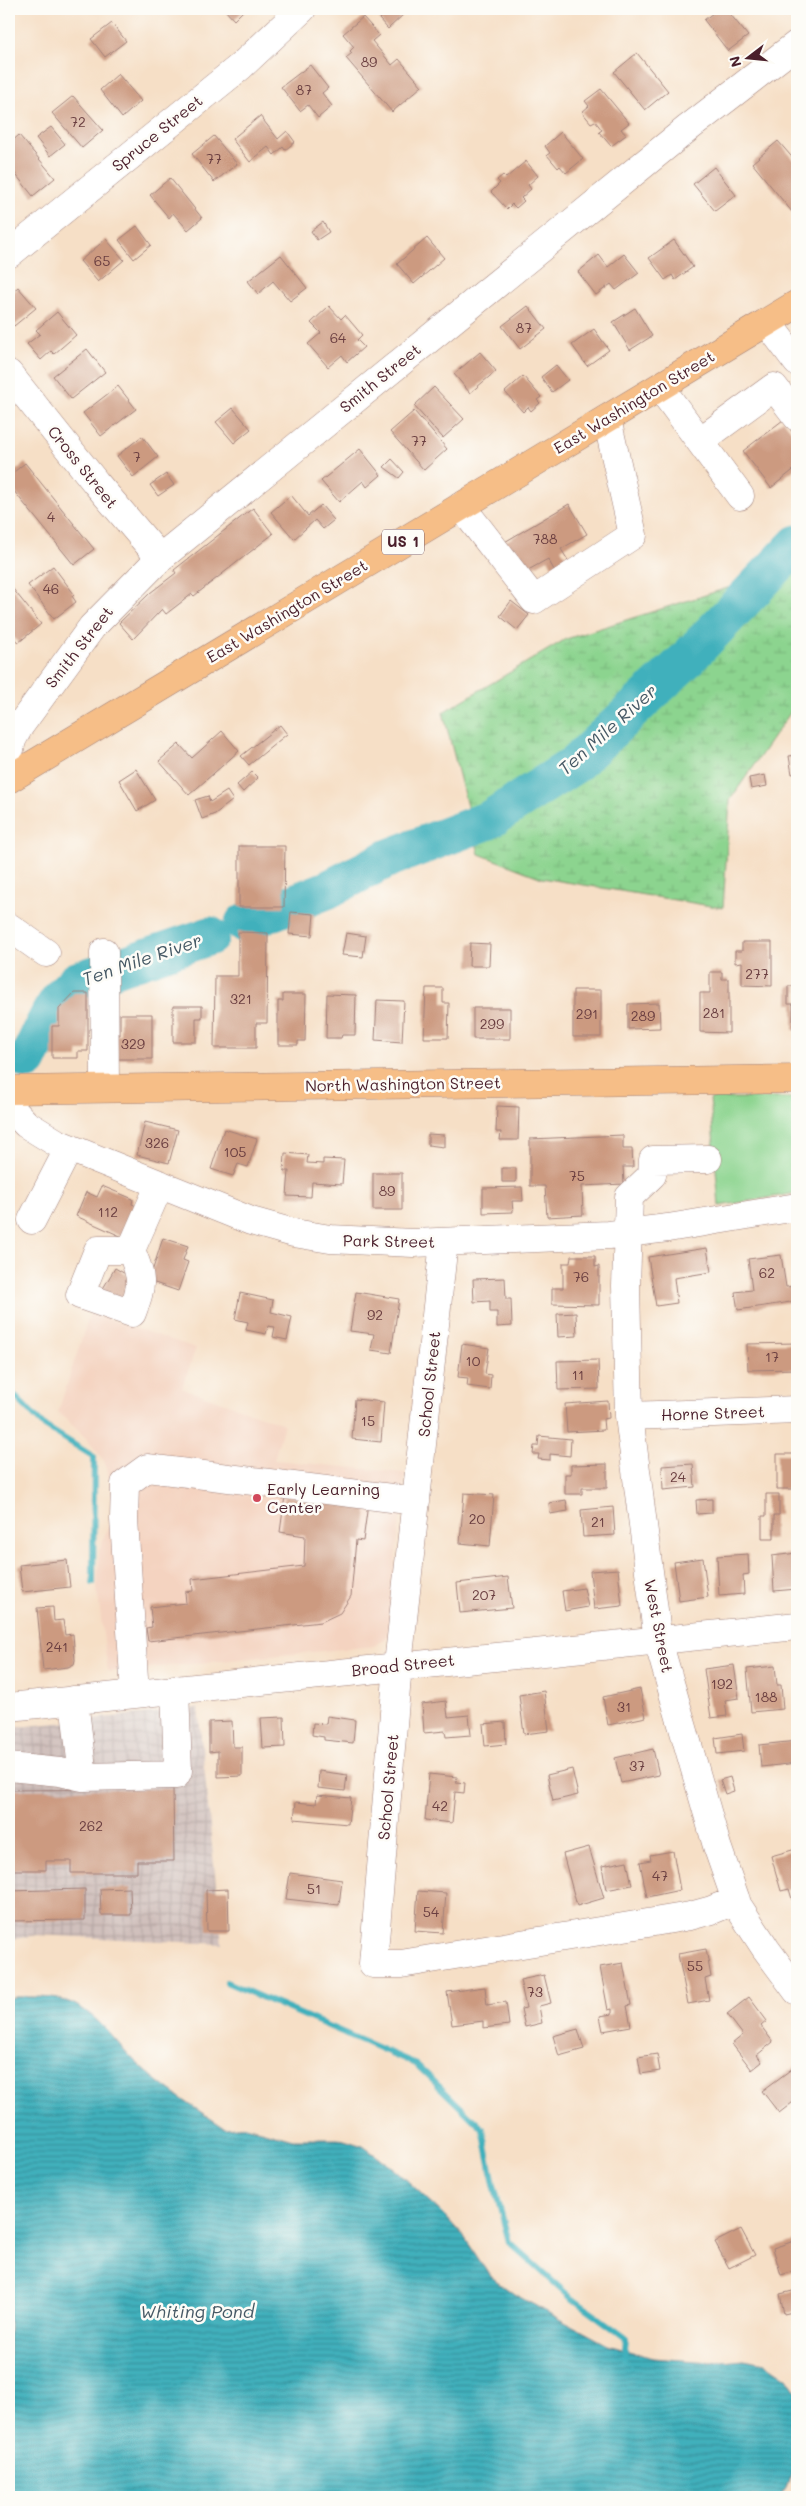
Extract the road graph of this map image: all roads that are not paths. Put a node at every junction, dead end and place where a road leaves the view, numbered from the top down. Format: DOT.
graph roads {
  1 [pos="302,9"];
  2 [pos="797,44"];
  3 [pos="9,254"];
  4 [pos="797,304"];
  5 [pos="767,322"];
  6 [pos="797,362"];
  7 [pos="9,374"];
  8 [pos="660,387"];
  9 [pos="797,417"];
  10 [pos="607,419"];
  11 [pos="700,441"];
  12 [pos="740,496"];
  13 [pos="461,506"];
  14 [pos="160,558"];
  15 [pos="9,770"];
  16 [pos="9,927"];
  17 [pos="104,952"];
  18 [pos="46,953"];
  19 [pos="797,1079"];
  20 [pos="105,1087"];
  21 [pos="9,1090"];
  22 [pos="9,1106"];
  23 [pos="68,1148"];
  24 [pos="708,1159"];
  25 [pos="160,1184"];
  26 [pos="797,1207"];
  27 [pos="32,1220"];
  28 [pos="627,1233"];
  29 [pos="444,1242"];
  30 [pos="130,1250"];
  31 [pos="797,1410"];
  32 [pos="629,1416"];
  33 [pos="416,1501"];
  34 [pos="797,1626"];
  35 [pos="658,1640"];
  36 [pos="398,1666"];
  37 [pos="175,1689"];
  38 [pos="135,1694"];
  39 [pos="74,1700"];
  40 [pos="9,1707"];
  41 [pos="9,1767"];
  42 [pos="83,1777"];
  43 [pos="736,1900"];
  44 [pos="797,1991"];
  1 -- 3 [label="street, Spruce Street"];
  2 -- 14 [label="street, Smith Street"];
  4 -- 5 [label="main road, East Washington Street / US 1"];
  5 -- 6 [label="street"];
  5 -- 8 [label="main road, East Washington Street / US 1"];
  7 -- 14 [label="street, Cross Street"];
  8 -- 10 [label="main road, East Washington Street / US 1"];
  8 -- 11 [label="street"];
  9 -- 11 [label="street"];
  10 -- 13 [label="main road, East Washington Street / US 1"];
  10 -- 13 [label="street"];
  11 -- 12 [label="street"];
  13 -- 15 [label="main road, East Washington Street / US 1"];
  14 -- 15 [label="street, Smith Street"];
  16 -- 18 [label="street"];
  17 -- 20 [label="street"];
  19 -- 20 [label="main road, North Washington Street"];
  20 -- 21 [label="main road, North Washington Street"];
  22 -- 23 [label="street, Park Street"];
  23 -- 25 [label="street, Park Street"];
  23 -- 27 [label="street"];
  24 -- 28 [label="street, West Street"];
  25 -- 29 [label="street, Park Street"];
  25 -- 30 [label="street"];
  26 -- 28 [label="street, Park Street"];
  28 -- 29 [label="street, Park Street"];
  28 -- 32 [label="street, West Street"];
  29 -- 33 [label="street, School Street"];
  31 -- 32 [label="street, Horne Street"];
  32 -- 35 [label="street, West Street"];
  33 -- 36 [label="street, School Street"];
  33 -- 38 [label="street"];
  34 -- 35 [label="street, Broad Street"];
  35 -- 36 [label="street, Broad Street"];
  35 -- 43 [label="street, West Street"];
  36 -- 37 [label="street, Broad Street"];
  36 -- 43 [label="street, School Street"];
  37 -- 38 [label="street, Broad Street"];
  37 -- 42 [label="street"];
  38 -- 39 [label="street, Broad Street"];
  39 -- 40 [label="street, Broad Street"];
  39 -- 42 [label="street"];
  41 -- 42 [label="street"];
  43 -- 44 [label="street, West Street"];
}
